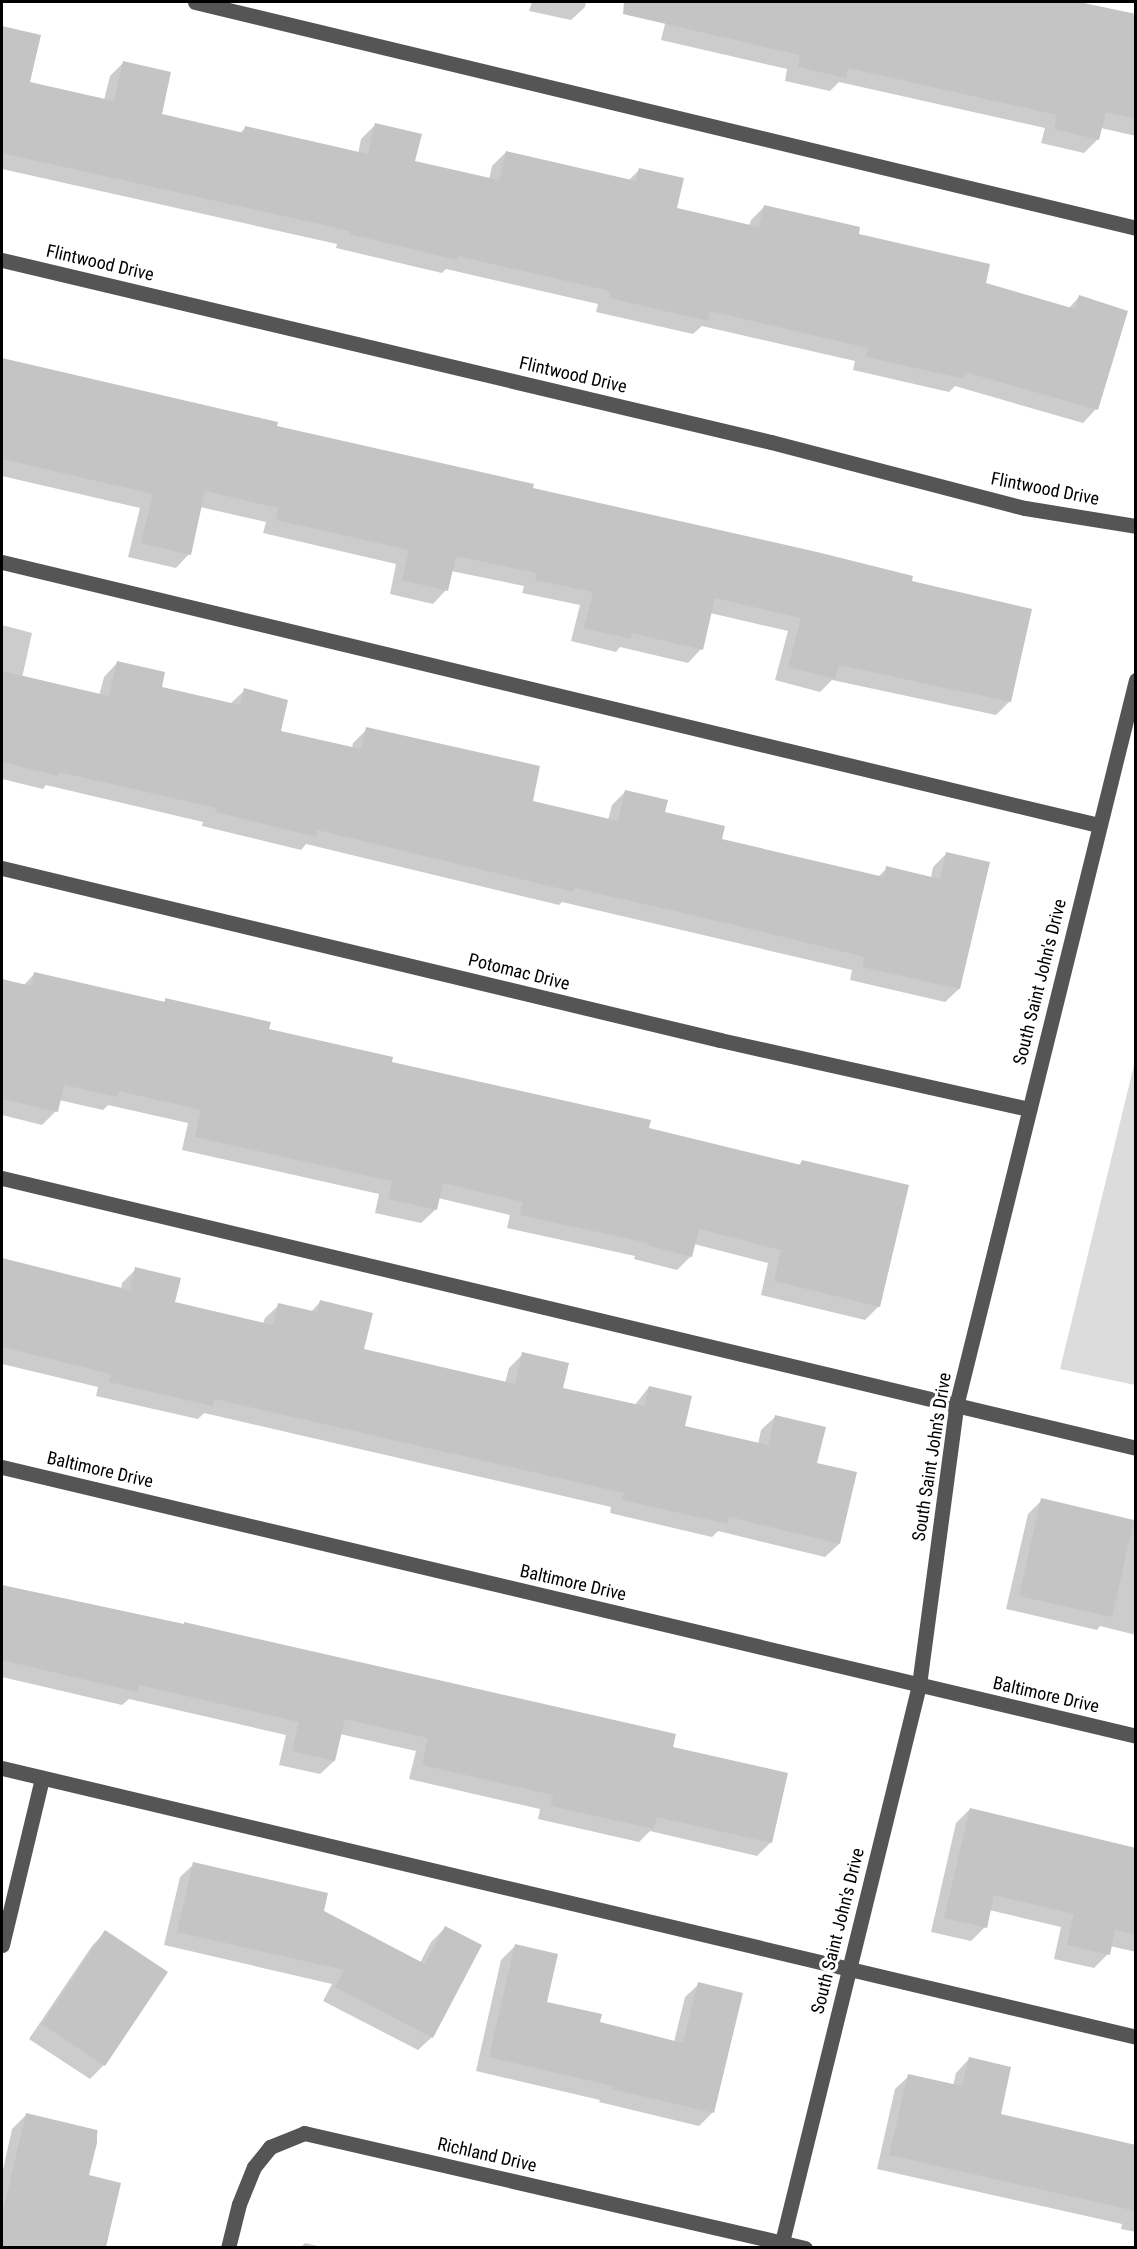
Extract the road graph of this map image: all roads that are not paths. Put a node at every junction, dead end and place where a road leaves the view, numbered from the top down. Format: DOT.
graph roads {
  1 [pos="195,2"];
  2 [pos="1136,228"];
  3 [pos="2,260"];
  4 [pos="1136,526"];
  5 [pos="2,562"];
  6 [pos="1136,680"];
  7 [pos="1098,825"];
  8 [pos="2,868"];
  9 [pos="1029,1109"];
  10 [pos="2,1178"];
  11 [pos="956,1406"];
  12 [pos="1136,1448"];
  13 [pos="2,1467"];
  14 [pos="919,1685"];
  15 [pos="1136,1736"];
  16 [pos="2,1768"];
  17 [pos="42,1778"];
  18 [pos="2,1945"];
  19 [pos="849,1970"];
  20 [pos="1136,2037"];
  21 [pos="782,2242"];
  22 [pos="228,2247"];
  23 [pos="805,2247"];
  1 -- 2 [label="street"];
  3 -- 4 [label="street, Flintwood Drive"];
  5 -- 7 [label="street"];
  6 -- 7 [label="street, South Saint John's Drive"];
  7 -- 9 [label="street, South Saint John's Drive"];
  8 -- 9 [label="street, Potomac Drive"];
  9 -- 11 [label="street, South Saint John's Drive"];
  10 -- 11 [label="street"];
  11 -- 12 [label="street"];
  11 -- 14 [label="street, South Saint John's Drive"];
  13 -- 14 [label="street, Baltimore Drive"];
  14 -- 15 [label="street, Baltimore Drive"];
  14 -- 19 [label="street, South Saint John's Drive"];
  16 -- 17 [label="street"];
  17 -- 18 [label="street"];
  17 -- 19 [label="street"];
  19 -- 20 [label="street"];
  19 -- 21 [label="street, South Saint John's Drive"];
  21 -- 22 [label="street, Richland Drive"];
  21 -- 23 [label="street, Richland Drive"];
}
